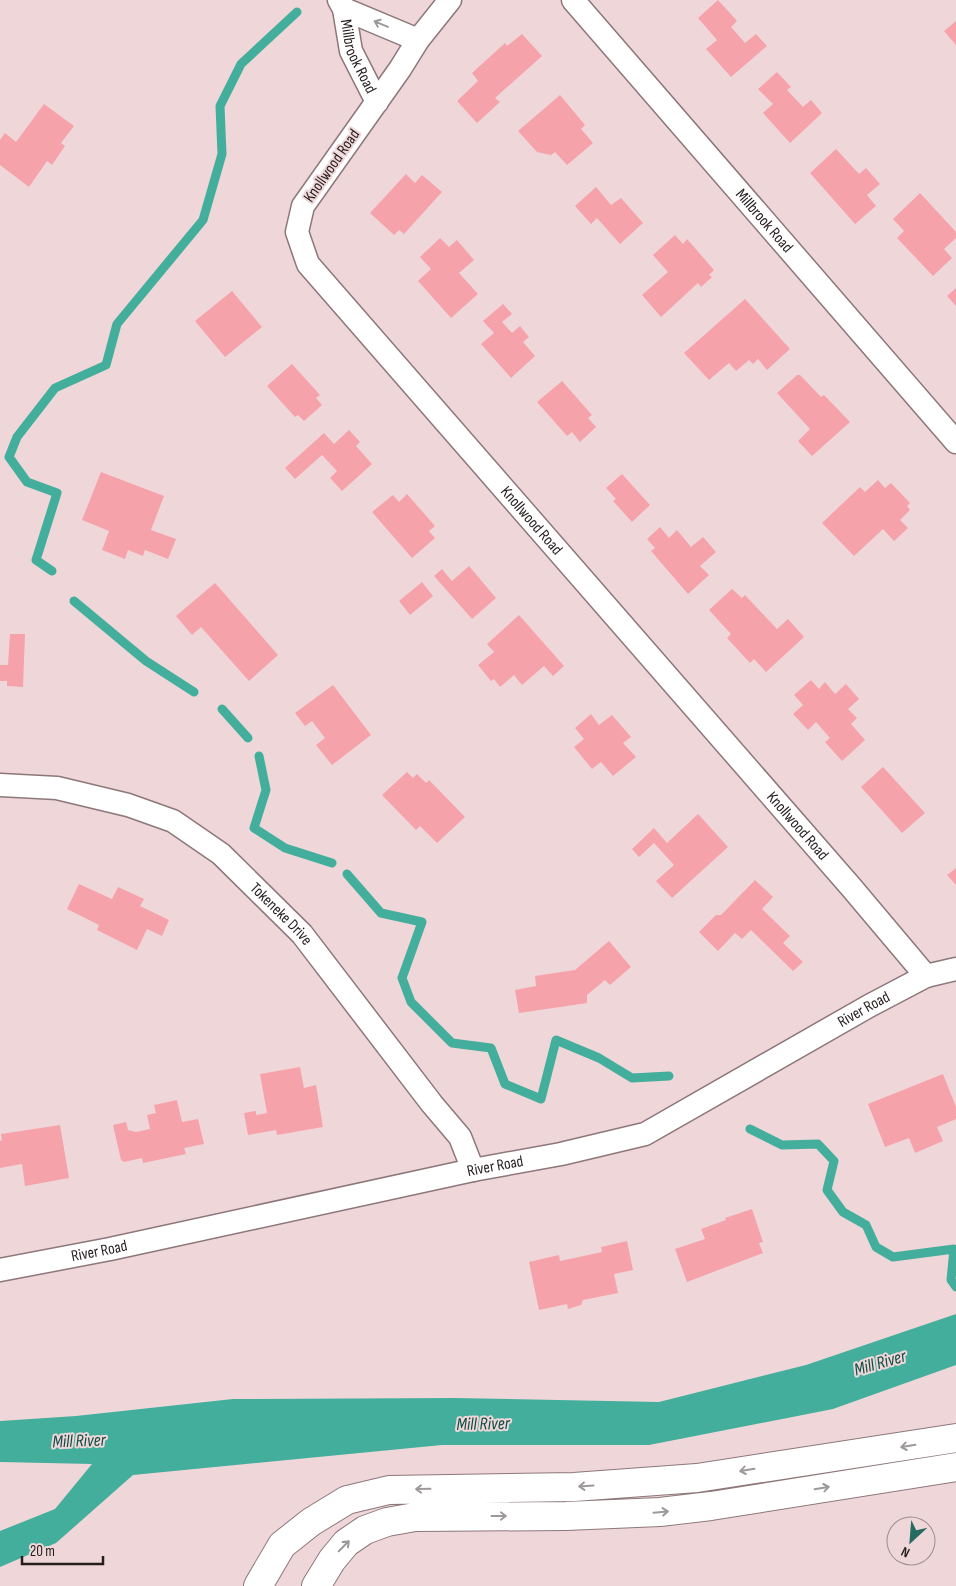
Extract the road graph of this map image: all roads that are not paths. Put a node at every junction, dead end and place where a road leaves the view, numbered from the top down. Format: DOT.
graph roads {
  1 [pos="450,0"];
  2 [pos="572,0"];
  3 [pos="341,4"];
  4 [pos="418,40"];
  5 [pos="377,102"];
  6 [pos="956,442"];
  7 [pos="0,785"];
  8 [pos="956,969"];
  9 [pos="926,976"];
  10 [pos="473,1170"];
  11 [pos="0,1270"];
  12 [pos="956,1438"];
  13 [pos="956,1467"];
  14 [pos="258,1586"];
  15 [pos="316,1586"];
  1 -- 4 [label="street"];
  2 -- 6 [label="street, Millbrook Road"];
  4 -- 3 [label="street, Millbrook Road, one-way"];
  3 -- 5 [label="street, Millbrook Road"];
  4 -- 5 [label="street, Knollwood Road"];
  5 -- 9 [label="street, Knollwood Road"];
  7 -- 10 [label="street, Tokeneke Drive"];
  8 -- 9 [label="street, River Road"];
  9 -- 10 [label="street, River Road"];
  10 -- 11 [label="street, River Road"];
  12 -- 14 [label="highway, one-way"];
  15 -- 13 [label="highway, one-way"];
}
